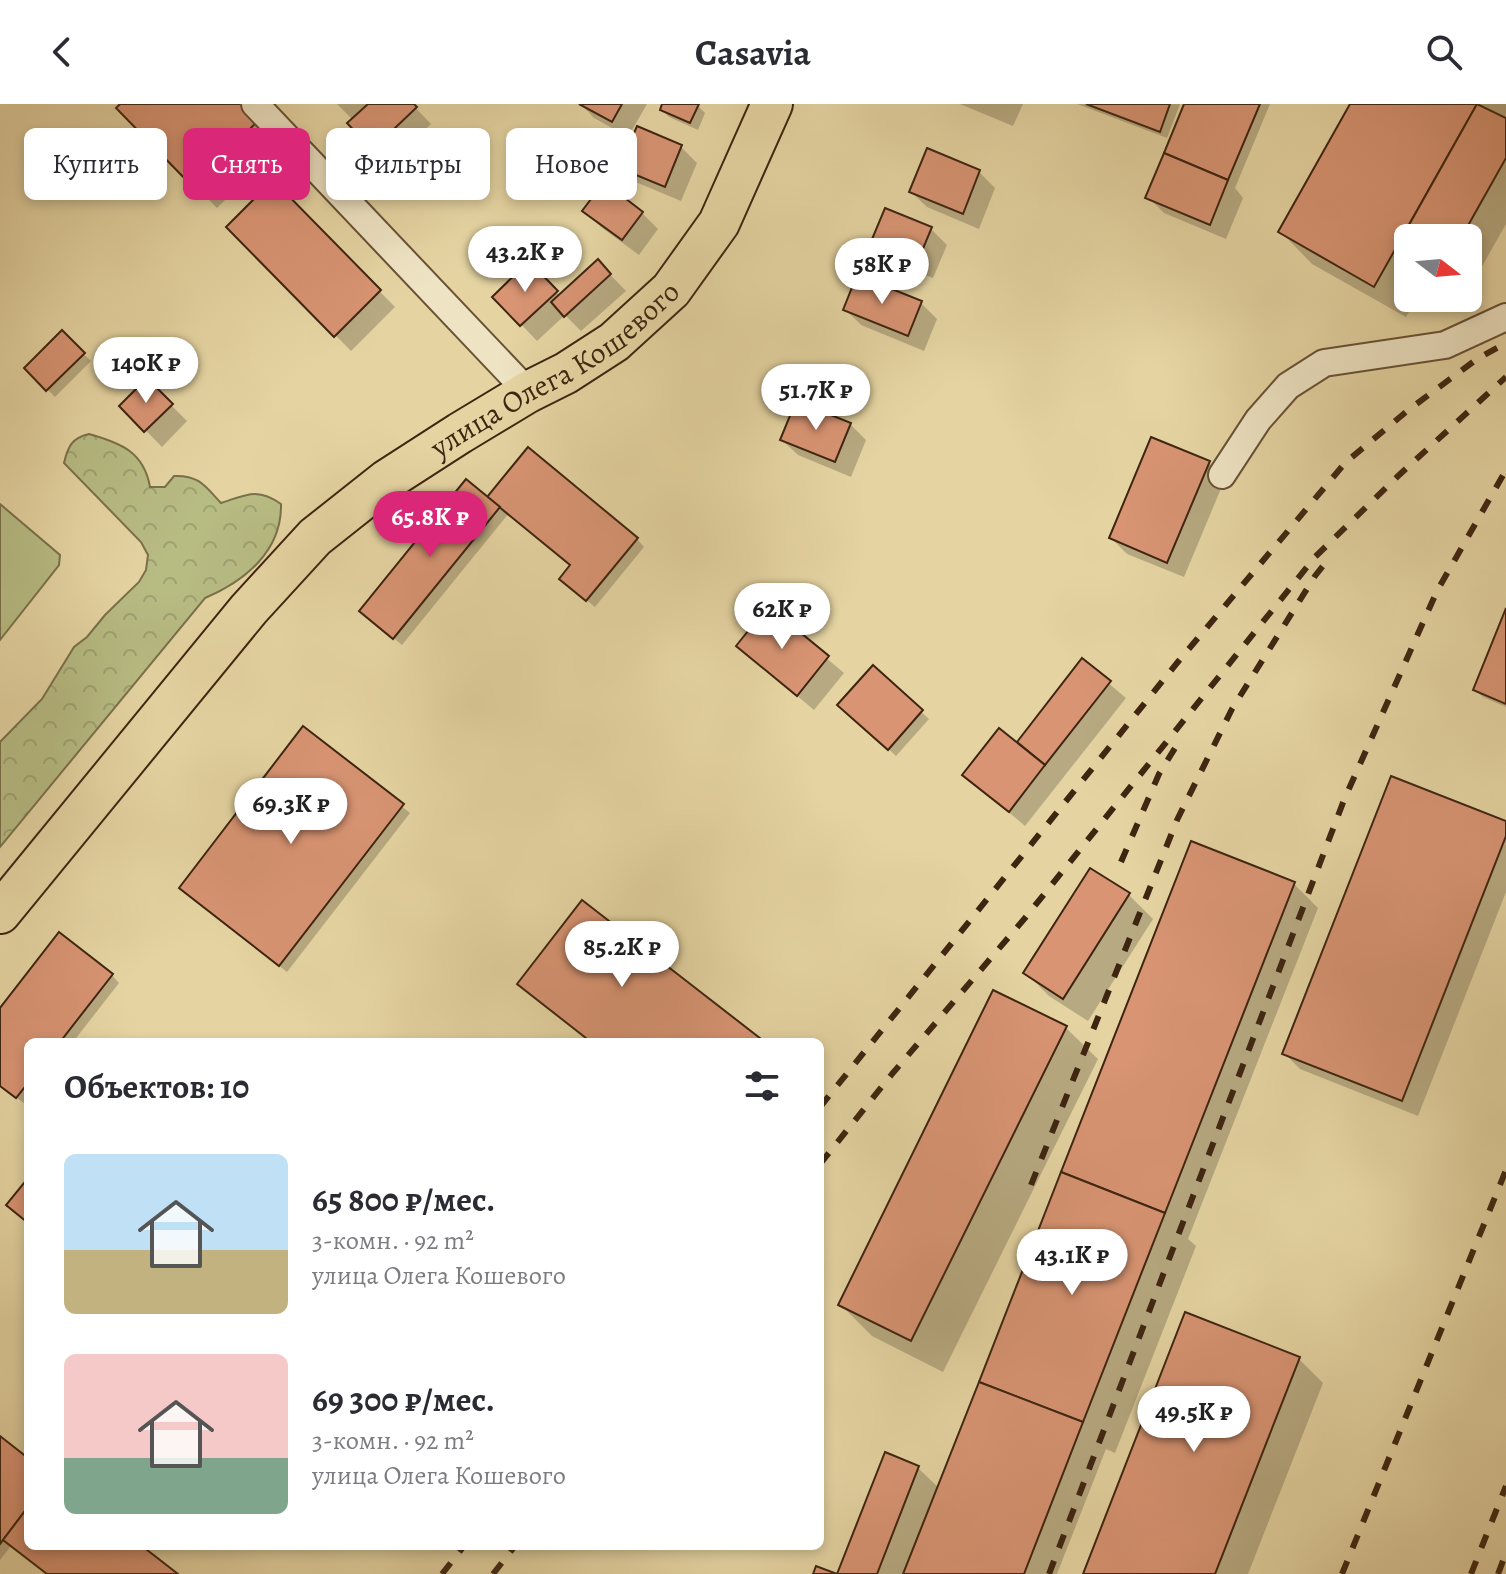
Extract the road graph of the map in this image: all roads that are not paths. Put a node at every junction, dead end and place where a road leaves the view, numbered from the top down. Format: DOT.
graph roads {
  1 [pos="255,104"];
  2 [pos="772,104"];
  3 [pos="1506,317"];
  4 [pos="528,392"];
  5 [pos="1222,475"];
  6 [pos="0,913"];
  1 -- 4 [label="street"];
  2 -- 4 [label="main road, улица Олега Кошевого"];
  3 -- 5 [label="street"];
  4 -- 6 [label="main road, улица Олега Кошевого"];
}
